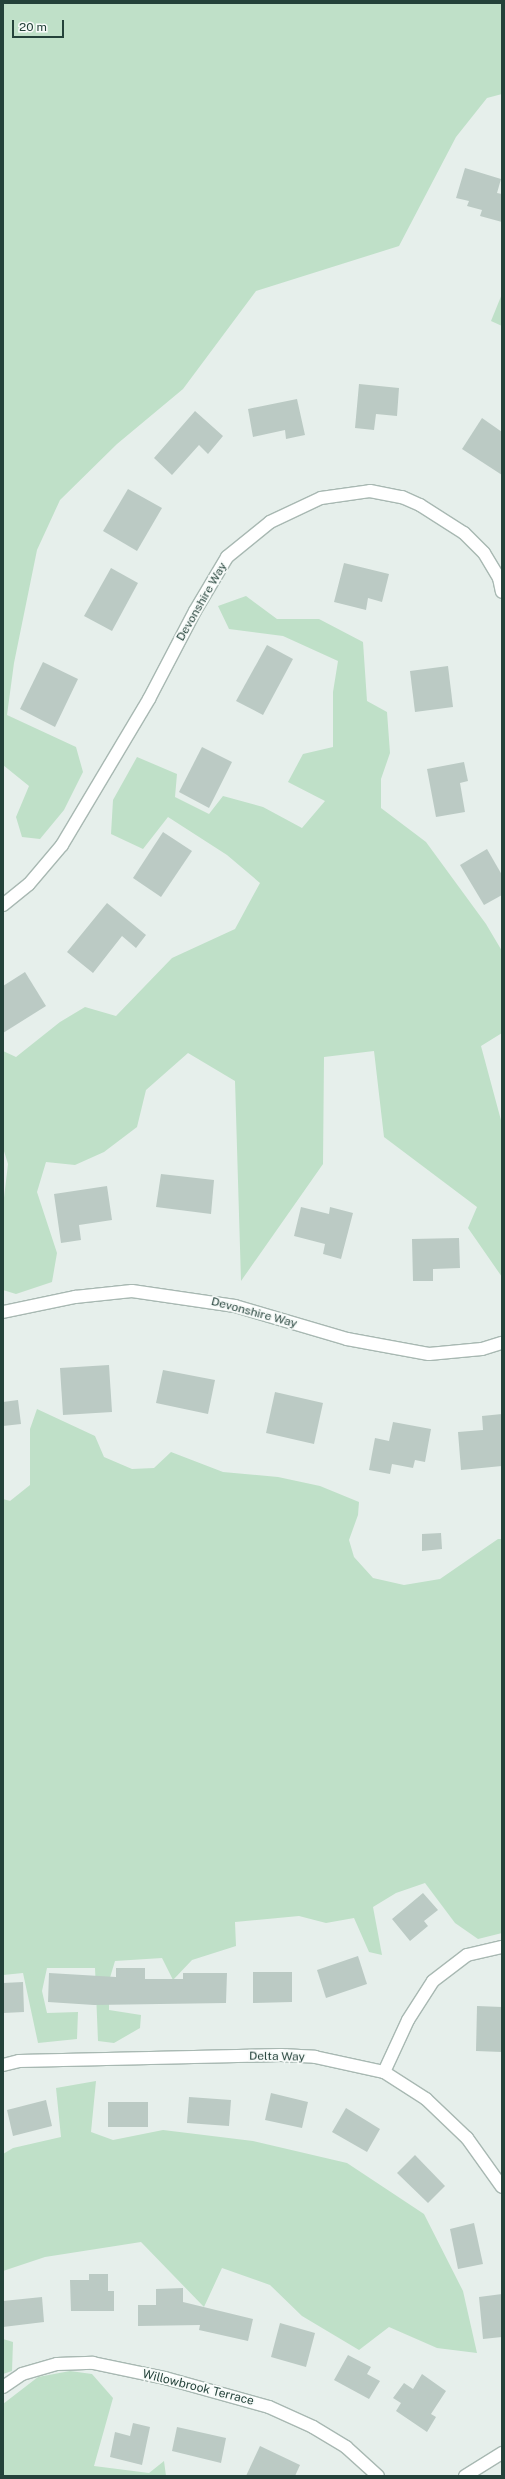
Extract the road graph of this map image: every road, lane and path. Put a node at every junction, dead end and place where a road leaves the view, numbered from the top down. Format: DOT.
graph roads {
  1 [pos="502,592"];
  2 [pos="3,905"];
  3 [pos="3,1312"];
  4 [pos="502,1343"];
  5 [pos="502,1947"];
  6 [pos="3,2065"];
  7 [pos="384,2072"];
  8 [pos="502,2187"];
  9 [pos="3,2388"];
  10 [pos="502,2453"];
  11 [pos="378,2476"];
  12 [pos="465,2476"];
  1 -- 2 [label="street, Devonshire Way"];
  3 -- 4 [label="street, Devonshire Way"];
  5 -- 7 [label="street"];
  6 -- 7 [label="street, Delta Way"];
  7 -- 8 [label="street, Delta Way"];
  9 -- 11 [label="street, Willowbrook Terrace"];
  10 -- 12 [label="street"];
}
